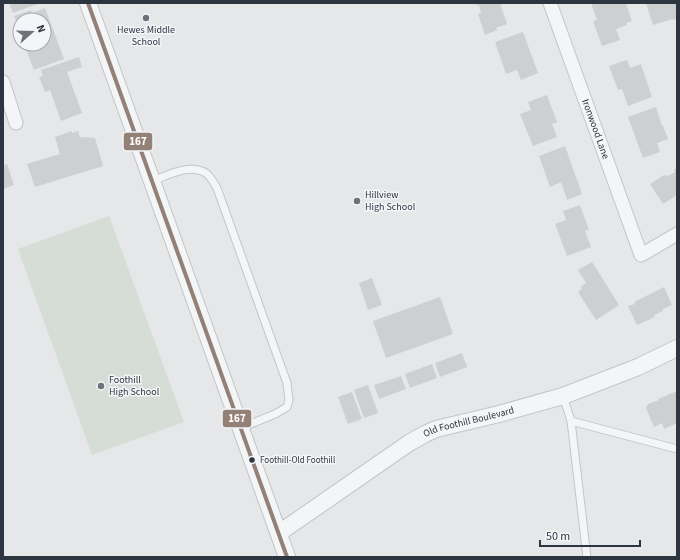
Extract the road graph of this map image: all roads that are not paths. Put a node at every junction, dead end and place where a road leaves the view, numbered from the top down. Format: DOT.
graph roads {
  1 [pos="88,3"];
  2 [pos="550,3"];
  3 [pos="3,82"];
  4 [pos="16,123"];
  5 [pos="152,181"];
  6 [pos="677,234"];
  7 [pos="677,348"];
  8 [pos="563,396"];
  9 [pos="571,421"];
  10 [pos="241,428"];
  11 [pos="677,449"];
  12 [pos="279,533"];
  13 [pos="287,557"];
  14 [pos="587,557"];
  1 -- 5 [label="street"];
  2 -- 6 [label="street, Ironwood Lane"];
  3 -- 4 [label="street"];
  5 -- 10 [label="street"];
  5 -- 10 [label="lane"];
  7 -- 8 [label="street, Old Foothill Boulevard"];
  8 -- 9 [label="lane"];
  8 -- 12 [label="street, Old Foothill Boulevard"];
  9 -- 11 [label="lane"];
  9 -- 14 [label="lane"];
  10 -- 12 [label="street"];
  12 -- 13 [label="street"];
}
